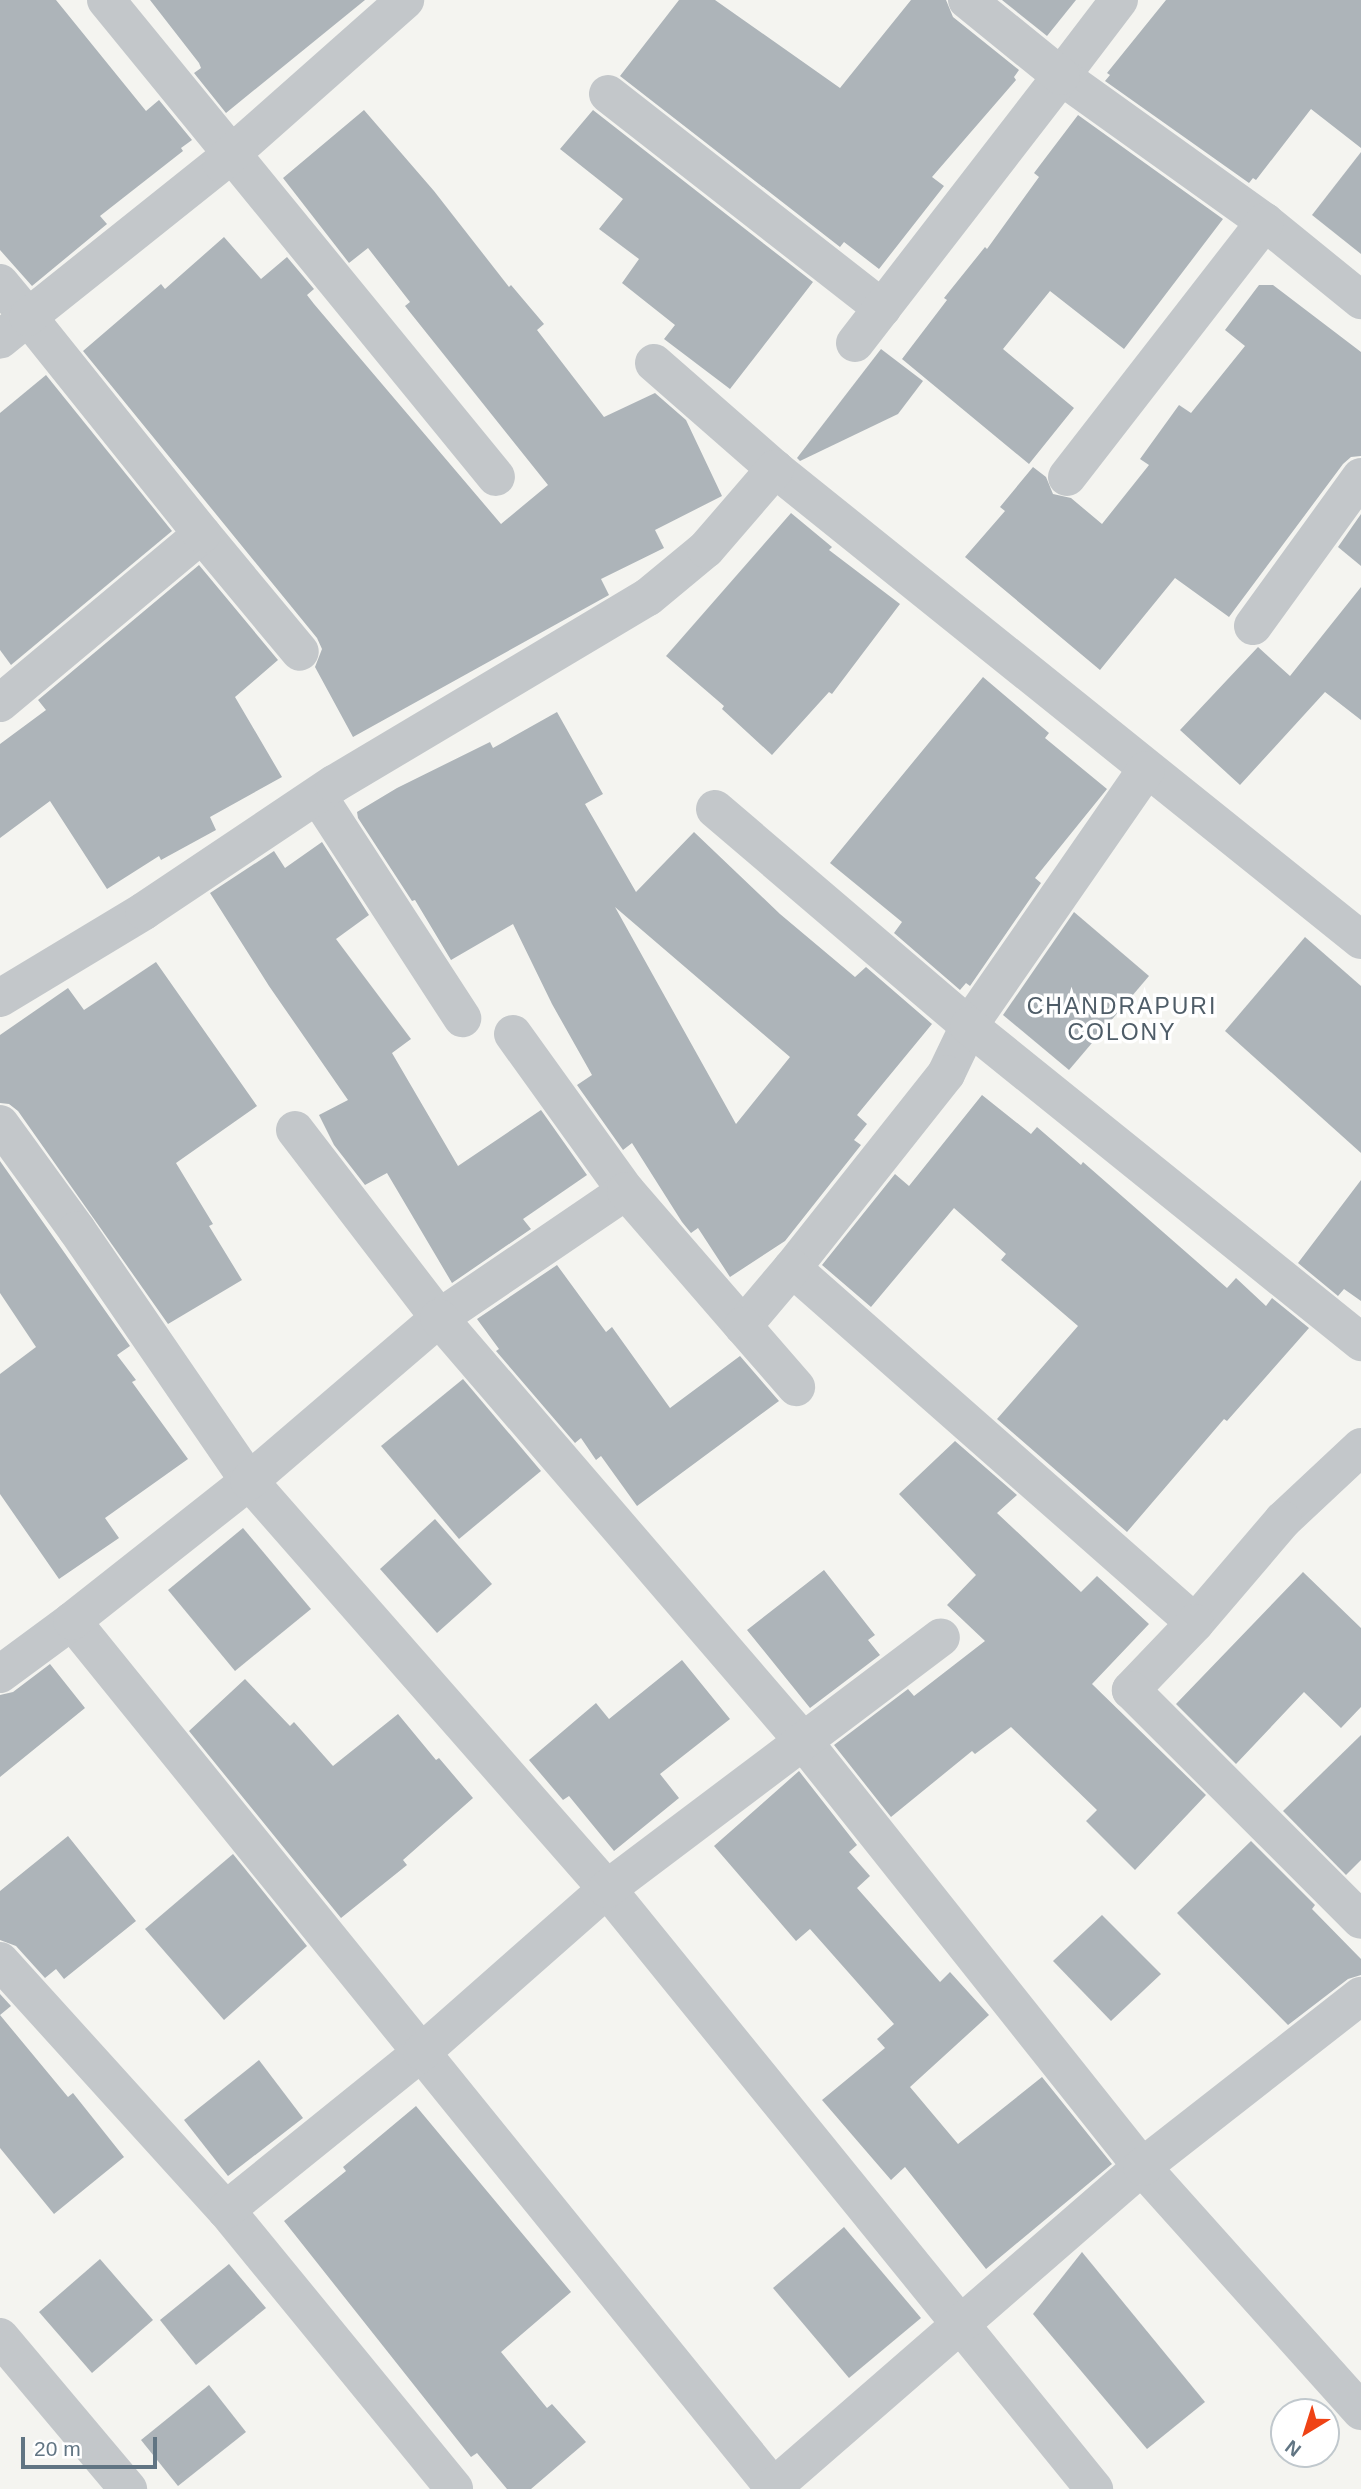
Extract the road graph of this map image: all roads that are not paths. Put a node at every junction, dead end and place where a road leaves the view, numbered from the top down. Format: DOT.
graph roads {
  1 [pos="106,0"];
  2 [pos="405,0"];
  3 [pos="967,0"];
  4 [pos="1119,0"];
  5 [pos="1060,76"];
  6 [pos="608,94"];
  7 [pos="233,152"];
  8 [pos="1265,222"];
  9 [pos="0,283"];
  10 [pos="1361,300"];
  11 [pos="882,308"];
  12 [pos="14,328"];
  13 [pos="855,343"];
  14 [pos="654,363"];
  15 [pos="775,468"];
  16 [pos="496,477"];
  17 [pos="1067,477"];
  18 [pos="1361,477"];
  19 [pos="202,534"];
  20 [pos="1253,626"];
  21 [pos="300,652"];
  22 [pos="0,703"];
  23 [pos="1146,770"];
  24 [pos="318,796"];
  25 [pos="715,808"];
  26 [pos="1361,940"];
  27 [pos="0,998"];
  28 [pos="462,1018"];
  29 [pos="970,1026"];
  30 [pos="513,1034"];
  31 [pos="0,1124"];
  32 [pos="295,1130"];
  33 [pos="626,1191"];
  34 [pos="792,1268"];
  35 [pos="439,1318"];
  36 [pos="743,1326"];
  37 [pos="1361,1342"];
  38 [pos="796,1387"];
  39 [pos="1361,1447"];
  40 [pos="249,1480"];
  41 [pos="72,1621"];
  42 [pos="1195,1623"];
  43 [pos="941,1637"];
  44 [pos="0,1674"];
  45 [pos="803,1741"];
  46 [pos="607,1889"];
  47 [pos="1361,1920"];
  48 [pos="0,1961"];
  49 [pos="1361,1996"];
  50 [pos="422,2052"];
  51 [pos="1142,2167"];
  52 [pos="226,2210"];
  53 [pos="960,2325"];
  54 [pos="0,2337"];
  55 [pos="1361,2411"];
  56 [pos="773,2488"];
  57 [pos="128,2489"];
  58 [pos="454,2489"];
  59 [pos="1094,2489"];
  1 -- 7 [label="street"];
  2 -- 7 [label="street"];
  3 -- 5 [label="street"];
  4 -- 5 [label="street"];
  5 -- 8 [label="street"];
  5 -- 11 [label="street"];
  6 -- 11 [label="street"];
  7 -- 12 [label="street"];
  7 -- 16 [label="street"];
  8 -- 10 [label="street"];
  8 -- 17 [label="street"];
  9 -- 12 [label="street"];
  11 -- 13 [label="street"];
  12 -- 19 [label="street"];
  14 -- 15 [label="street"];
  15 -- 23 [label="street"];
  15 -- 24 [label="street"];
  18 -- 20 [label="street"];
  19 -- 21 [label="street"];
  19 -- 22 [label="street"];
  23 -- 26 [label="street"];
  23 -- 29 [label="street"];
  24 -- 27 [label="street"];
  24 -- 28 [label="street"];
  25 -- 29 [label="street"];
  29 -- 34 [label="street"];
  29 -- 37 [label="street"];
  30 -- 33 [label="street"];
  31 -- 40 [label="street"];
  32 -- 35 [label="street"];
  33 -- 35 [label="street"];
  33 -- 36 [label="street"];
  34 -- 36 [label="street"];
  34 -- 42 [label="street"];
  35 -- 40 [label="street"];
  35 -- 45 [label="street"];
  36 -- 38 [label="street"];
  39 -- 42 [label="street"];
  40 -- 41 [label="street"];
  40 -- 46 [label="street"];
  41 -- 44 [label="street"];
  41 -- 50 [label="street"];
  42 -- 47 [label="street"];
  43 -- 45 [label="street"];
  45 -- 46 [label="street"];
  45 -- 51 [label="street"];
  46 -- 50 [label="street"];
  46 -- 53 [label="street"];
  48 -- 52 [label="street"];
  49 -- 51 [label="street"];
  50 -- 52 [label="street"];
  50 -- 56 [label="street"];
  51 -- 53 [label="street"];
  51 -- 55 [label="street"];
  52 -- 58 [label="street"];
  53 -- 56 [label="street"];
  53 -- 59 [label="street"];
  54 -- 57 [label="street"];
}
